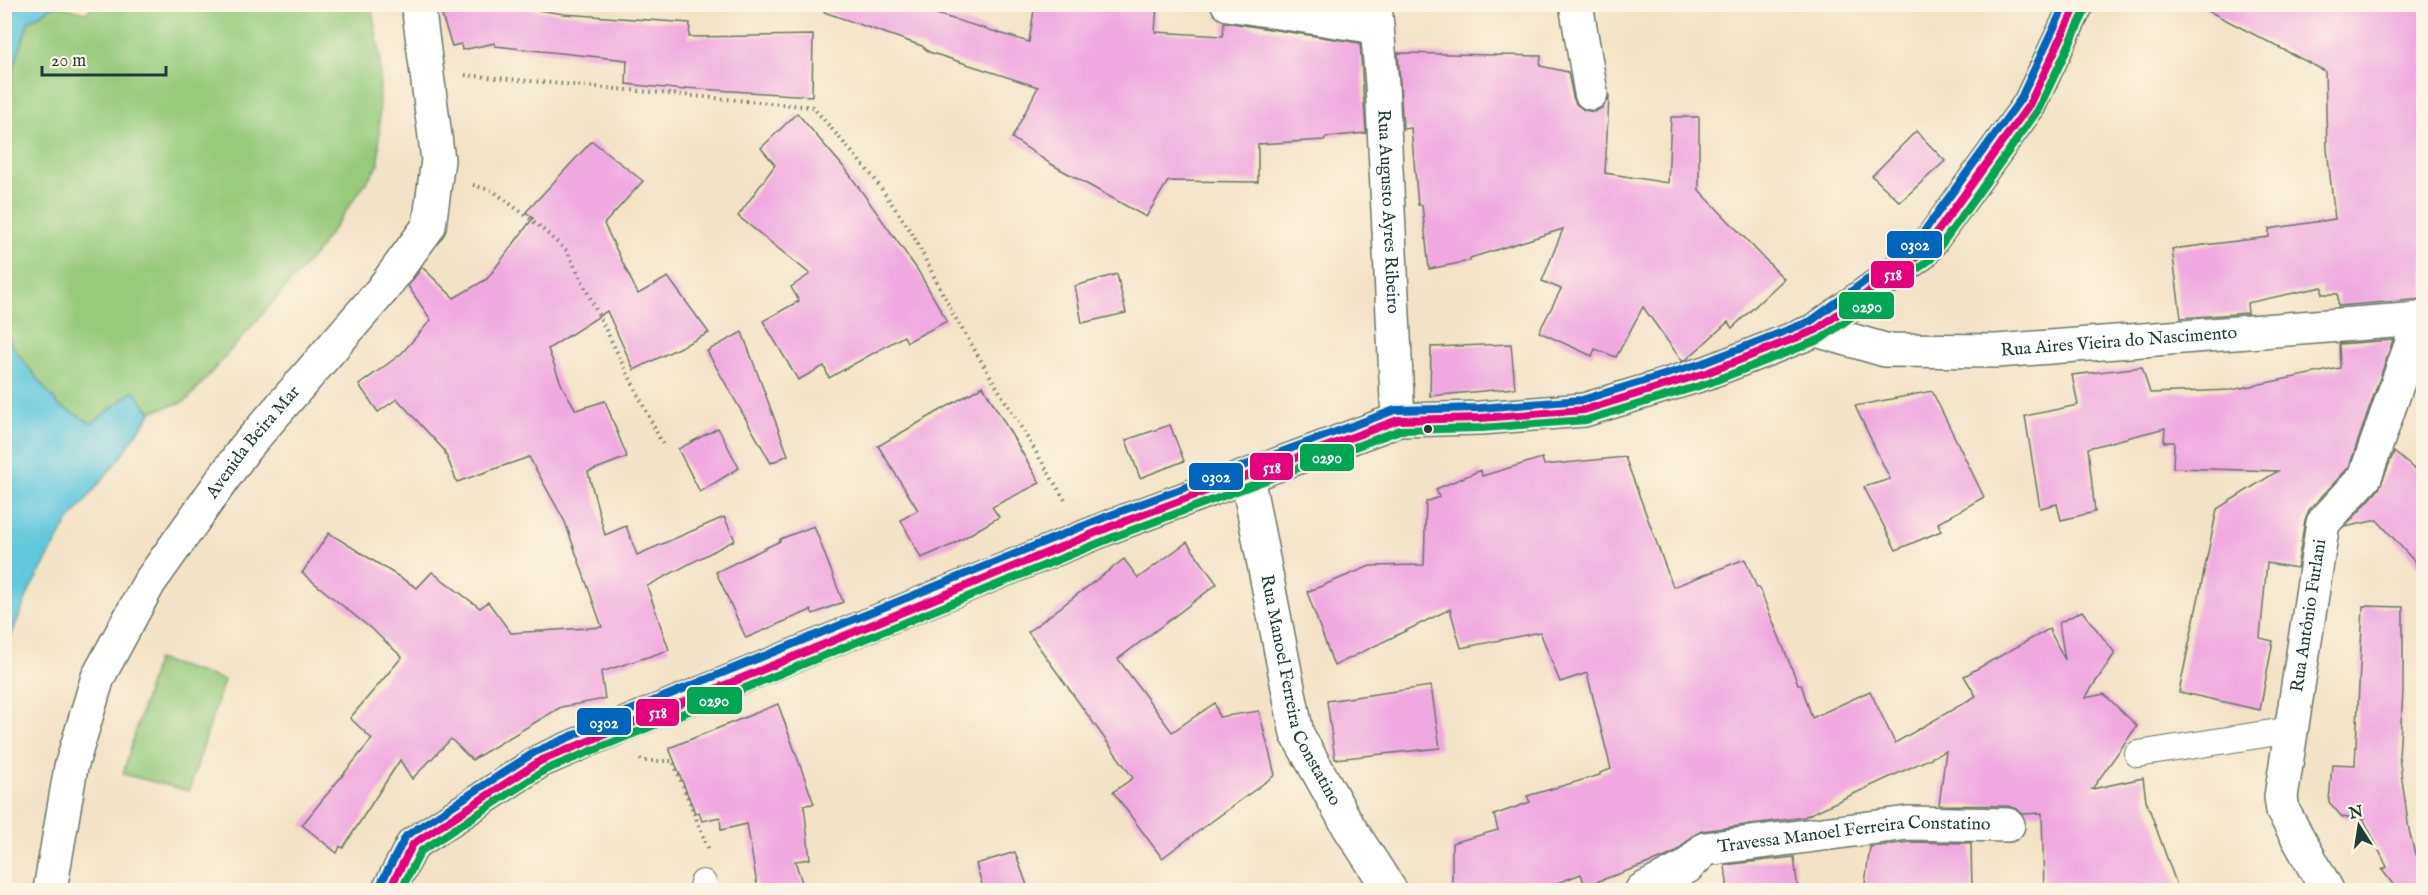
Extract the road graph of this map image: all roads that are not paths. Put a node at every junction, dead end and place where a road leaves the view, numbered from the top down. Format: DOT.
graph roads {
  1 [pos="418,4"];
  2 [pos="1228,4"];
  3 [pos="1576,4"];
  4 [pos="2077,4"];
  5 [pos="1376,16"];
  6 [pos="1591,93"];
  7 [pos="2422,318"];
  8 [pos="1816,330"];
  9 [pos="1398,420"];
  10 [pos="1247,477"];
  11 [pos="2291,730"];
  12 [pos="2138,754"];
  13 [pos="2008,825"];
  14 [pos="50,891"];
  15 [pos="389,891"];
  16 [pos="1389,891"];
  17 [pos="1642,891"];
  18 [pos="2327,891"];
  1 -- 14 [label="street, Avenida Beira Mar"];
  2 -- 5 [label="street"];
  3 -- 6 [label="street"];
  4 -- 8 [label="street"];
  5 -- 9 [label="street, Rua Augusto Ayres Ribeiro"];
  7 -- 8 [label="street, Rua Aires Vieira do Nascimento"];
  7 -- 11 [label="street, Rua Antônio Furlani"];
  8 -- 9 [label="street"];
  9 -- 10 [label="street"];
  10 -- 15 [label="street"];
  10 -- 16 [label="street, Rua Manoel Ferreira Constatino"];
  11 -- 12 [label="lane"];
  11 -- 18 [label="street, Rua Antônio Furlani"];
  13 -- 17 [label="street, Travessa Manoel Ferreira Constatino"];
}
